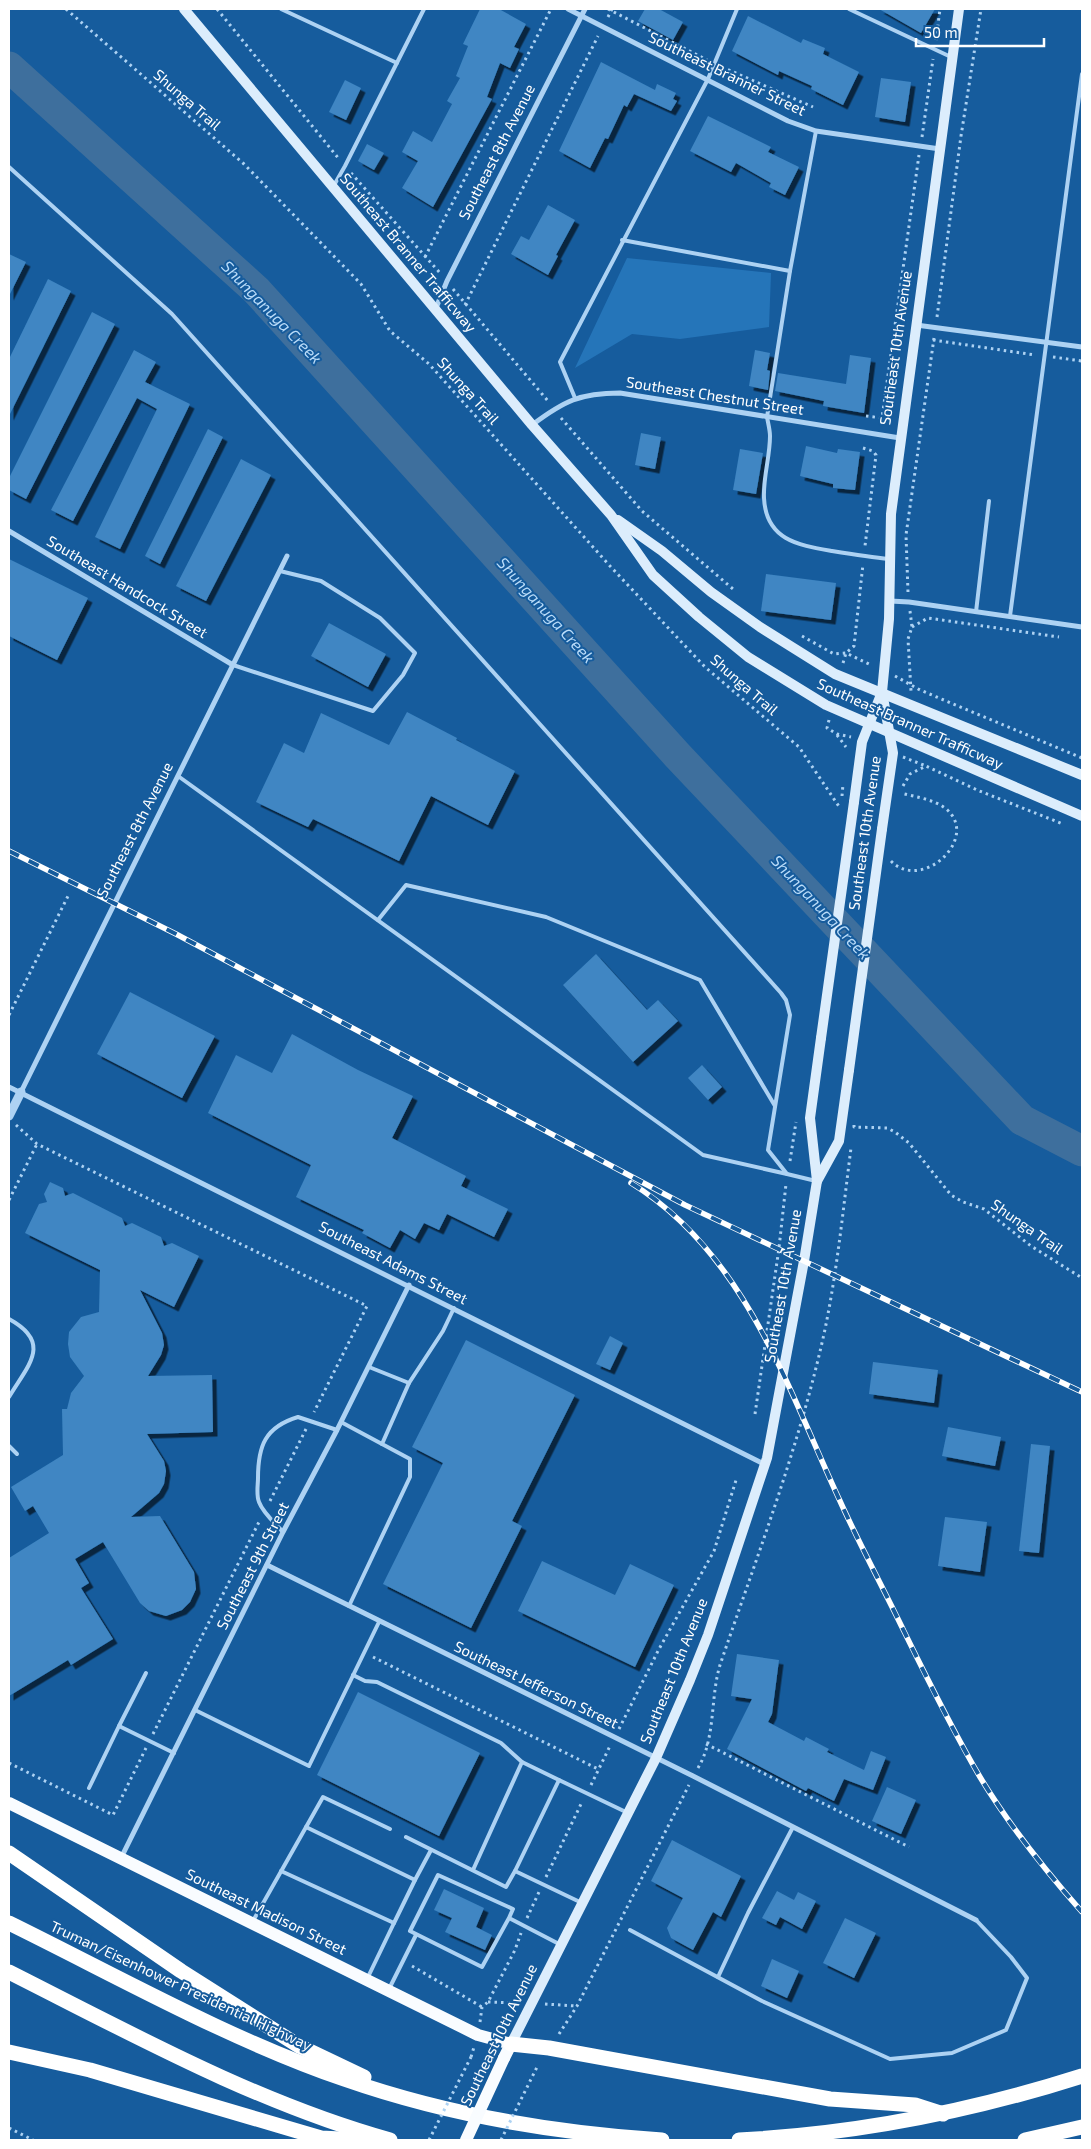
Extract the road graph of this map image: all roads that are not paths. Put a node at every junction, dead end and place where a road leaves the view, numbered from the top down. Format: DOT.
graph roads {
  1 [pos="184,9"];
  2 [pos="281,9"];
  3 [pos="424,9"];
  4 [pos="568,9"];
  5 [pos="585,9"];
  6 [pos="737,9"];
  7 [pos="849,9"];
  8 [pos="959,9"];
  9 [pos="581,15"];
  10 [pos="953,58"];
  11 [pos="397,62"];
  12 [pos="1082,74"];
  13 [pos="708,79"];
  14 [pos="816,131"];
  15 [pos="940,149"];
  16 [pos="9,167"];
  17 [pos="333,187"];
  18 [pos="622,240"];
  19 [pos="790,271"];
  20 [pos="435,309"];
  21 [pos="916,325"];
  22 [pos="1046,342"];
  23 [pos="1082,347"];
  24 [pos="575,398"];
  25 [pos="767,417"];
  26 [pos="532,425"];
  27 [pos="900,438"];
  28 [pos="989,501"];
  29 [pos="611,515"];
  30 [pos="9,531"];
  31 [pos="287,556"];
  32 [pos="889,559"];
  33 [pos="280,571"];
  34 [pos="889,601"];
  35 [pos="976,612"];
  36 [pos="1010,616"];
  37 [pos="1082,627"];
  38 [pos="233,665"];
  39 [pos="882,692"];
  40 [pos="868,724"];
  41 [pos="889,732"];
  42 [pos="1082,775"];
  43 [pos="178,776"];
  44 [pos="1082,816"];
  45 [pos="378,920"];
  46 [pos="9,1087"];
  47 [pos="21,1092"];
  48 [pos="775,1106"];
  49 [pos="9,1116"];
  50 [pos="788,1174"];
  51 [pos="817,1181"];
  52 [pos="409,1285"];
  53 [pos="454,1308"];
  54 [pos="9,1319"];
  55 [pos="368,1367"];
  56 [pos="409,1383"];
  57 [pos="9,1397"];
  58 [pos="341,1422"];
  59 [pos="337,1430"];
  60 [pos="382,1444"];
  61 [pos="9,1446"];
  62 [pos="17,1454"];
  63 [pos="764,1464"];
  64 [pos="283,1532"];
  65 [pos="267,1565"];
  66 [pos="349,1606"];
  67 [pos="379,1622"];
  68 [pos="146,1672"];
  69 [pos="353,1675"];
  70 [pos="195,1710"];
  71 [pos="119,1726"];
  72 [pos="174,1753"];
  73 [pos="656,1758"];
  74 [pos="522,1762"];
  75 [pos="559,1780"];
  76 [pos="89,1788"];
  77 [pos="9,1803"];
  78 [pos="628,1813"];
  79 [pos="306,1827"];
  80 [pos="794,1827"];
  81 [pos="390,1829"];
  82 [pos="406,1837"];
  83 [pos="431,1850"];
  84 [pos="9,1853"];
  85 [pos="121,1859"];
  86 [pos="473,1870"];
  87 [pos="281,1871"];
  88 [pos="515,1871"];
  89 [pos="415,1880"];
  90 [pos="582,1903"];
  91 [pos="509,1918"];
  92 [pos="976,1920"];
  93 [pos="9,1923"];
  94 [pos="394,1923"];
  95 [pos="252,1924"];
  96 [pos="630,1930"];
  97 [pos="416,1935"];
  98 [pos="561,1945"];
  99 [pos="9,1972"];
  100 [pos="718,1977"];
  101 [pos="367,1980"];
  102 [pos="388,1991"];
  103 [pos="511,2044"];
  104 [pos="9,2052"];
  105 [pos="1082,2076"];
  106 [pos="411,2099"];
  107 [pos="943,2114"];
  108 [pos="1082,2127"];
  109 [pos="361,2140"];
  110 [pos="390,2140"];
  111 [pos="466,2140"];
  112 [pos="662,2140"];
  113 [pos="739,2140"];
  114 [pos="1025,2140"];
  1 -- 17 [label="main road, Southeast Branner Trafficway"];
  2 -- 11 [label="lane"];
  3 -- 11 [label="lane"];
  4 -- 9 [label="street, Southeast Branner Street"];
  5 -- 9 [label="street, Southeast 8th Avenue"];
  6 -- 13 [label="lane"];
  7 -- 10 [label="lane"];
  8 -- 10 [label="main road, Southeast 10th Avenue"];
  9 -- 13 [label="street, Southeast Branner Street"];
  9 -- 20 [label="street, Southeast 8th Avenue"];
  10 -- 15 [label="main road, Southeast 10th Avenue"];
  11 -- 17 [label="lane"];
  12 -- 22 [label="lane"];
  13 -- 14 [label="street, Southeast Branner Street"];
  13 -- 18 [label="lane"];
  14 -- 15 [label="street, Southeast Branner Street"];
  14 -- 19 [label="lane"];
  15 -- 21 [label="main road, Southeast 10th Avenue"];
  16 -- 48 [label="lane"];
  17 -- 20 [label="main road, Southeast Branner Trafficway"];
  18 -- 19 [label="lane"];
  18 -- 24 [label="lane"];
  19 -- 25 [label="lane"];
  20 -- 26 [label="main road, Southeast Branner Trafficway"];
  21 -- 22 [label="street"];
  21 -- 27 [label="main road, Southeast 10th Avenue"];
  22 -- 23 [label="street"];
  22 -- 36 [label="lane"];
  24 -- 25 [label="street, Southeast Chestnut Street"];
  24 -- 26 [label="street, Southeast Chestnut Street"];
  25 -- 27 [label="street, Southeast Chestnut Street"];
  25 -- 32 [label="lane"];
  26 -- 29 [label="main road, Southeast Branner Trafficway"];
  27 -- 32 [label="main road, Southeast 10th Avenue"];
  28 -- 35 [label="lane"];
  29 -- 39 [label="main road, Southeast Branner Trafficway"];
  29 -- 40 [label="main road, Southeast Branner Trafficway"];
  30 -- 38 [label="street, Southeast Handcock Street"];
  31 -- 33 [label="street, Southeast 8th Avenue"];
  32 -- 34 [label="main road, Southeast 10th Avenue"];
  33 -- 38 [label="street, Southeast 8th Avenue"];
  33 -- 38 [label="lane"];
  34 -- 35 [label="street"];
  34 -- 39 [label="main road, Southeast 10th Avenue"];
  35 -- 36 [label="street"];
  36 -- 37 [label="street"];
  38 -- 43 [label="street, Southeast 8th Avenue"];
  39 -- 40 [label="main road, Southeast 10th Avenue"];
  39 -- 41 [label="main road, Southeast 10th Avenue"];
  39 -- 42 [label="main road, Southeast Branner Trafficway"];
  40 -- 41 [label="main road, Southeast Branner Trafficway"];
  40 -- 51 [label="main road, Southeast 10th Avenue, bridge"];
  41 -- 44 [label="main road, Southeast Branner Trafficway"];
  41 -- 51 [label="main road, Southeast 10th Avenue, bridge"];
  43 -- 45 [label="lane"];
  43 -- 47 [label="street, Southeast 8th Avenue"];
  45 -- 48 [label="lane"];
  45 -- 50 [label="lane"];
  46 -- 47 [label="street, Southeast Adams Street"];
  47 -- 49 [label="street, Southeast 8th Avenue"];
  47 -- 52 [label="street, Southeast Adams Street"];
  48 -- 50 [label="lane"];
  50 -- 51 [label="lane"];
  51 -- 63 [label="main road, Southeast 10th Avenue"];
  52 -- 53 [label="street, Southeast Adams Street"];
  52 -- 55 [label="street, Southeast 9th Street"];
  53 -- 56 [label="lane"];
  53 -- 63 [label="street, Southeast Adams Street"];
  54 -- 57 [label="lane"];
  55 -- 56 [label="lane"];
  55 -- 58 [label="street, Southeast 9th Street"];
  56 -- 60 [label="lane"];
  58 -- 59 [label="street, Southeast 9th Street"];
  58 -- 60 [label="lane"];
  59 -- 64 [label="street, Southeast 9th Street"];
  59 -- 64 [label="lane"];
  60 -- 66 [label="lane"];
  61 -- 62 [label="lane"];
  63 -- 73 [label="main road, Southeast 10th Avenue"];
  64 -- 65 [label="street, Southeast 9th Street"];
  65 -- 66 [label="street, Southeast Jefferson Street"];
  65 -- 70 [label="street, Southeast 9th Street"];
  66 -- 67 [label="street, Southeast Jefferson Street"];
  67 -- 69 [label="lane"];
  67 -- 73 [label="street, Southeast Jefferson Street"];
  68 -- 71 [label="lane"];
  69 -- 70 [label="lane"];
  69 -- 74 [label="lane"];
  70 -- 72 [label="street, Southeast 9th Street"];
  71 -- 72 [label="lane"];
  71 -- 76 [label="lane"];
  72 -- 85 [label="street, Southeast 9th Street"];
  73 -- 78 [label="main road, Southeast 10th Avenue"];
  73 -- 80 [label="street, Southeast Jefferson Street"];
  74 -- 75 [label="lane"];
  74 -- 86 [label="lane"];
  75 -- 78 [label="lane"];
  75 -- 88 [label="lane"];
  77 -- 85 [label="main road, Southeast Madison Street"];
  78 -- 90 [label="main road, Southeast 10th Avenue"];
  79 -- 81 [label="lane"];
  79 -- 87 [label="lane"];
  79 -- 89 [label="lane"];
  80 -- 92 [label="street, Southeast Jefferson Street"];
  80 -- 100 [label="lane"];
  82 -- 83 [label="lane"];
  83 -- 86 [label="lane"];
  83 -- 89 [label="lane"];
  84 -- 106 [label="highway"];
  85 -- 95 [label="main road, Southeast Madison Street"];
  86 -- 88 [label="lane"];
  87 -- 94 [label="lane"];
  87 -- 95 [label="lane"];
  88 -- 90 [label="lane"];
  89 -- 94 [label="lane"];
  90 -- 98 [label="main road, Southeast 10th Avenue"];
  91 -- 97 [label="lane"];
  91 -- 97 [label="lane"];
  91 -- 98 [label="lane"];
  92 -- 100 [label="lane"];
  93 -- 106 [label="highway, Truman/Eisenhower Presidential Highway"];
  94 -- 101 [label="lane"];
  95 -- 101 [label="main road, Southeast Madison Street"];
  96 -- 100 [label="lane"];
  97 -- 102 [label="lane"];
  98 -- 103 [label="main road, Southeast 10th Avenue"];
  99 -- 110 [label="highway"];
  101 -- 102 [label="main road, Southeast Madison Street"];
  102 -- 103 [label="main road, Southeast Madison Street"];
  103 -- 107 [label="highway"];
  103 -- 111 [label="main road, Southeast 10th Avenue, bridge"];
  104 -- 109 [label="highway"];
  105 -- 107 [label="highway"];
  106 -- 112 [label="highway, Truman/Eisenhower Presidential Highway"];
  107 -- 113 [label="highway"];
  108 -- 114 [label="highway"];
}
